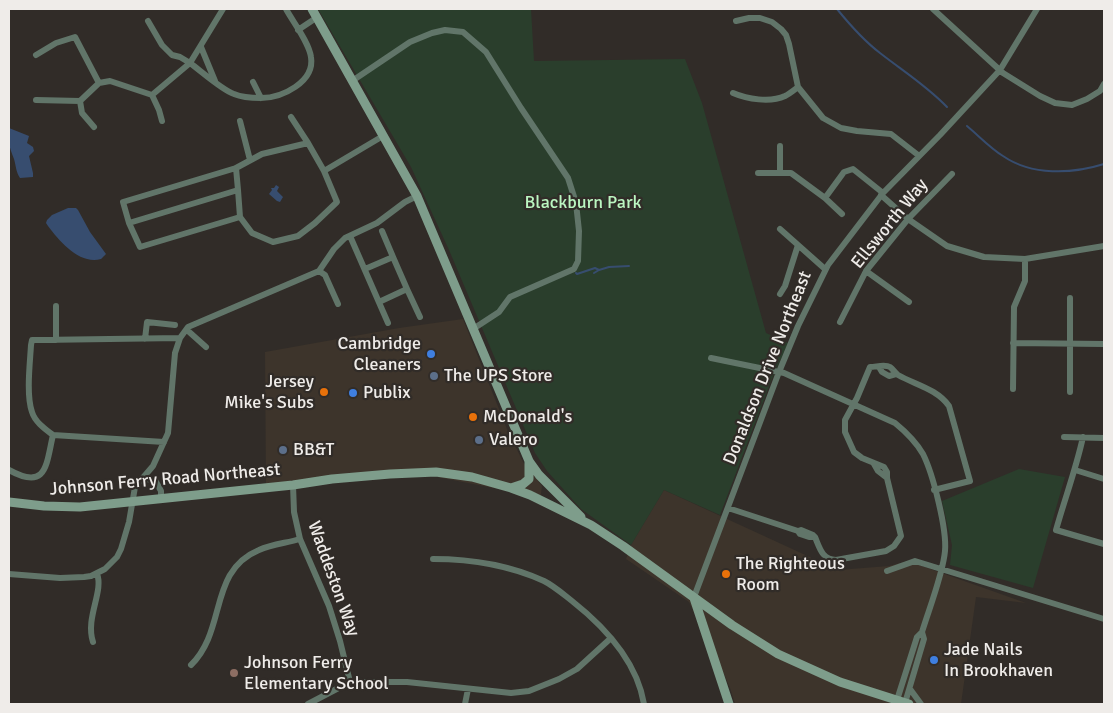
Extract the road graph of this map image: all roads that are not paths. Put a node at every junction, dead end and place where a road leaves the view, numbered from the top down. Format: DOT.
graph roads {
  1 [pos="223,9"];
  2 [pos="286,9"];
  3 [pos="312,9"];
  4 [pos="933,9"];
  5 [pos="1038,9"];
  6 [pos="316,18"];
  7 [pos="148,21"];
  8 [pos="736,21"];
  9 [pos="298,30"];
  10 [pos="201,48"];
  11 [pos="36,55"];
  12 [pos="190,63"];
  13 [pos="1000,70"];
  14 [pos="352,81"];
  15 [pos="253,82"];
  16 [pos="99,83"];
  17 [pos="216,83"];
  18 [pos="1104,84"];
  19 [pos="798,87"];
  20 [pos="733,93"];
  21 [pos="152,95"];
  22 [pos="261,98"];
  23 [pos="36,100"];
  24 [pos="80,101"];
  25 [pos="291,117"];
  26 [pos="162,121"];
  27 [pos="240,121"];
  28 [pos="94,127"];
  29 [pos="383,136"];
  30 [pos="308,143"];
  31 [pos="780,146"];
  32 [pos="918,156"];
  33 [pos="250,160"];
  34 [pos="236,168"];
  35 [pos="324,171"];
  36 [pos="758,173"];
  37 [pos="780,173"];
  38 [pos="952,174"];
  39 [pos="238,190"];
  40 [pos="882,194"];
  41 [pos="417,196"];
  42 [pos="825,198"];
  43 [pos="842,214"];
  44 [pos="240,217"];
  45 [pos="908,219"];
  46 [pos="129,223"];
  47 [pos="780,229"];
  48 [pos="382,231"];
  49 [pos="350,236"];
  50 [pos="798,245"];
  51 [pos="1104,246"];
  52 [pos="393,257"];
  53 [pos="1025,259"];
  54 [pos="364,269"];
  55 [pos="825,270"];
  56 [pos="319,271"];
  57 [pos="866,272"];
  58 [pos="407,289"];
  59 [pos="780,294"];
  60 [pos="1070,298"];
  61 [pos="379,302"];
  62 [pos="909,302"];
  63 [pos="338,304"];
  64 [pos="56,306"];
  65 [pos="420,317"];
  66 [pos="840,322"];
  67 [pos="388,323"];
  68 [pos="175,325"];
  69 [pos="473,329"];
  70 [pos="187,330"];
  71 [pos="180,338"];
  72 [pos="144,339"];
  73 [pos="56,340"];
  74 [pos="1013,343"];
  75 [pos="1070,344"];
  76 [pos="1104,344"];
  77 [pos="206,347"];
  78 [pos="711,358"];
  79 [pos="779,372"];
  80 [pos="1013,389"];
  81 [pos="1070,392"];
  82 [pos="853,404"];
  83 [pos="53,435"];
  84 [pos="1064,437"];
  85 [pos="1083,437"];
  86 [pos="1104,438"];
  87 [pos="164,442"];
  88 [pos="529,461"];
  89 [pos="153,466"];
  90 [pos="9,470"];
  91 [pos="1075,470"];
  92 [pos="142,479"];
  93 [pos="1104,479"];
  94 [pos="154,480"];
  95 [pos="292,485"];
  96 [pos="511,488"];
  97 [pos="934,490"];
  98 [pos="554,491"];
  99 [pos="530,495"];
  100 [pos="161,499"];
  101 [pos="9,502"];
  102 [pos="133,502"];
  103 [pos="728,508"];
  104 [pos="590,525"];
  105 [pos="300,539"];
  106 [pos="1104,544"];
  107 [pos="433,560"];
  108 [pos="941,569"];
  109 [pos="886,571"];
  110 [pos="9,574"];
  111 [pos="97,574"];
  112 [pos="694,597"];
  113 [pos="1104,620"];
  114 [pos="704,627"];
  115 [pos="922,632"];
  116 [pos="611,638"];
  117 [pos="92,642"];
  118 [pos="191,665"];
  119 [pos="350,682"];
  120 [pos="468,689"];
  121 [pos="910,689"];
  122 [pos="904,702"];
  123 [pos="308,704"];
  124 [pos="465,704"];
  125 [pos="644,704"];
  126 [pos="728,704"];
  127 [pos="733,704"];
  128 [pos="922,704"];
  1 -- 10 [label="street"];
  2 -- 9 [label="street"];
  3 -- 6 [label="main road"];
  4 -- 13 [label="street"];
  5 -- 13 [label="street, Donaldson Drive Northeast"];
  6 -- 9 [label="street"];
  6 -- 14 [label="main road"];
  7 -- 12 [label="street"];
  8 -- 19 [label="street"];
  9 -- 22 [label="street"];
  10 -- 12 [label="street"];
  10 -- 17 [label="street"];
  11 -- 16 [label="street"];
  12 -- 17 [label="street"];
  12 -- 21 [label="street"];
  13 -- 18 [label="street"];
  13 -- 32 [label="street, Donaldson Drive Northeast"];
  14 -- 29 [label="main road"];
  14 -- 69 [label="street"];
  15 -- 22 [label="street"];
  16 -- 21 [label="street"];
  16 -- 24 [label="street"];
  17 -- 22 [label="street"];
  19 -- 20 [label="street"];
  19 -- 32 [label="street"];
  21 -- 26 [label="street"];
  23 -- 24 [label="street"];
  24 -- 28 [label="street"];
  25 -- 30 [label="street"];
  27 -- 33 [label="street"];
  29 -- 35 [label="street"];
  29 -- 41 [label="main road"];
  30 -- 33 [label="street"];
  30 -- 35 [label="street"];
  31 -- 37 [label="street"];
  32 -- 40 [label="street, Donaldson Drive Northeast"];
  33 -- 34 [label="street"];
  34 -- 39 [label="street"];
  34 -- 46 [label="street"];
  35 -- 44 [label="street"];
  36 -- 37 [label="street"];
  37 -- 42 [label="street"];
  38 -- 45 [label="street, Ellsworth Way"];
  39 -- 44 [label="street"];
  39 -- 46 [label="street"];
  40 -- 42 [label="street"];
  40 -- 45 [label="street"];
  40 -- 55 [label="street, Donaldson Drive Northeast"];
  41 -- 49 [label="street"];
  41 -- 69 [label="main road"];
  42 -- 43 [label="street"];
  44 -- 46 [label="street"];
  45 -- 53 [label="street"];
  45 -- 57 [label="street, Ellsworth Way"];
  47 -- 50 [label="street"];
  48 -- 52 [label="street"];
  49 -- 54 [label="street"];
  49 -- 56 [label="street"];
  50 -- 55 [label="street"];
  50 -- 59 [label="street"];
  51 -- 53 [label="street"];
  52 -- 54 [label="street"];
  52 -- 58 [label="street"];
  53 -- 74 [label="street"];
  54 -- 61 [label="street"];
  55 -- 79 [label="street, Donaldson Drive Northeast"];
  56 -- 63 [label="street"];
  56 -- 70 [label="street"];
  57 -- 62 [label="street"];
  57 -- 66 [label="street, Ellsworth Way"];
  58 -- 61 [label="street"];
  58 -- 65 [label="street"];
  60 -- 75 [label="street"];
  61 -- 67 [label="street"];
  64 -- 73 [label="street"];
  68 -- 72 [label="street"];
  69 -- 88 [label="main road"];
  70 -- 71 [label="street"];
  70 -- 77 [label="street"];
  71 -- 72 [label="street"];
  71 -- 87 [label="street"];
  72 -- 73 [label="street"];
  73 -- 83 [label="street"];
  74 -- 75 [label="street"];
  74 -- 80 [label="street"];
  75 -- 76 [label="street"];
  75 -- 81 [label="street"];
  78 -- 79 [label="street"];
  79 -- 82 [label="street"];
  79 -- 103 [label="street, Donaldson Drive Northeast"];
  82 -- 97 [label="street"];
  82 -- 97 [label="street"];
  82 -- 103 [label="street"];
  83 -- 87 [label="street"];
  83 -- 90 [label="street"];
  84 -- 85 [label="street"];
  85 -- 86 [label="street"];
  85 -- 91 [label="street"];
  87 -- 89 [label="street"];
  88 -- 96 [label="main road"];
  88 -- 98 [label="main road"];
  89 -- 92 [label="street"];
  89 -- 94 [label="street"];
  91 -- 93 [label="street"];
  91 -- 106 [label="street"];
  92 -- 94 [label="street"];
  92 -- 102 [label="street"];
  94 -- 100 [label="street"];
  95 -- 96 [label="main road, Johnson Ferry Road Northeast"];
  95 -- 100 [label="main road, Johnson Ferry Road Northeast"];
  95 -- 105 [label="street, Waddeston Way"];
  96 -- 99 [label="main road, Johnson Ferry Road Northeast"];
  97 -- 108 [label="street"];
  98 -- 99 [label="main road"];
  98 -- 104 [label="main road"];
  99 -- 104 [label="main road, Johnson Ferry Road Northeast"];
  100 -- 102 [label="main road, Johnson Ferry Road Northeast"];
  101 -- 102 [label="main road, Johnson Ferry Road Northeast"];
  102 -- 111 [label="street"];
  103 -- 112 [label="street, Donaldson Drive Northeast"];
  104 -- 112 [label="main road"];
  105 -- 118 [label="street"];
  105 -- 119 [label="street, Waddeston Way"];
  107 -- 116 [label="street"];
  108 -- 109 [label="street"];
  108 -- 113 [label="street"];
  108 -- 115 [label="street"];
  110 -- 111 [label="street"];
  111 -- 117 [label="street"];
  112 -- 114 [label="main road"];
  112 -- 122 [label="main road"];
  114 -- 126 [label="main road"];
  114 -- 127 [label="main road"];
  115 -- 121 [label="street"];
  115 -- 122 [label="street"];
  116 -- 120 [label="street"];
  116 -- 125 [label="street"];
  119 -- 120 [label="street"];
  119 -- 123 [label="street"];
  120 -- 124 [label="street"];
  121 -- 122 [label="street"];
  121 -- 128 [label="street"];
}
